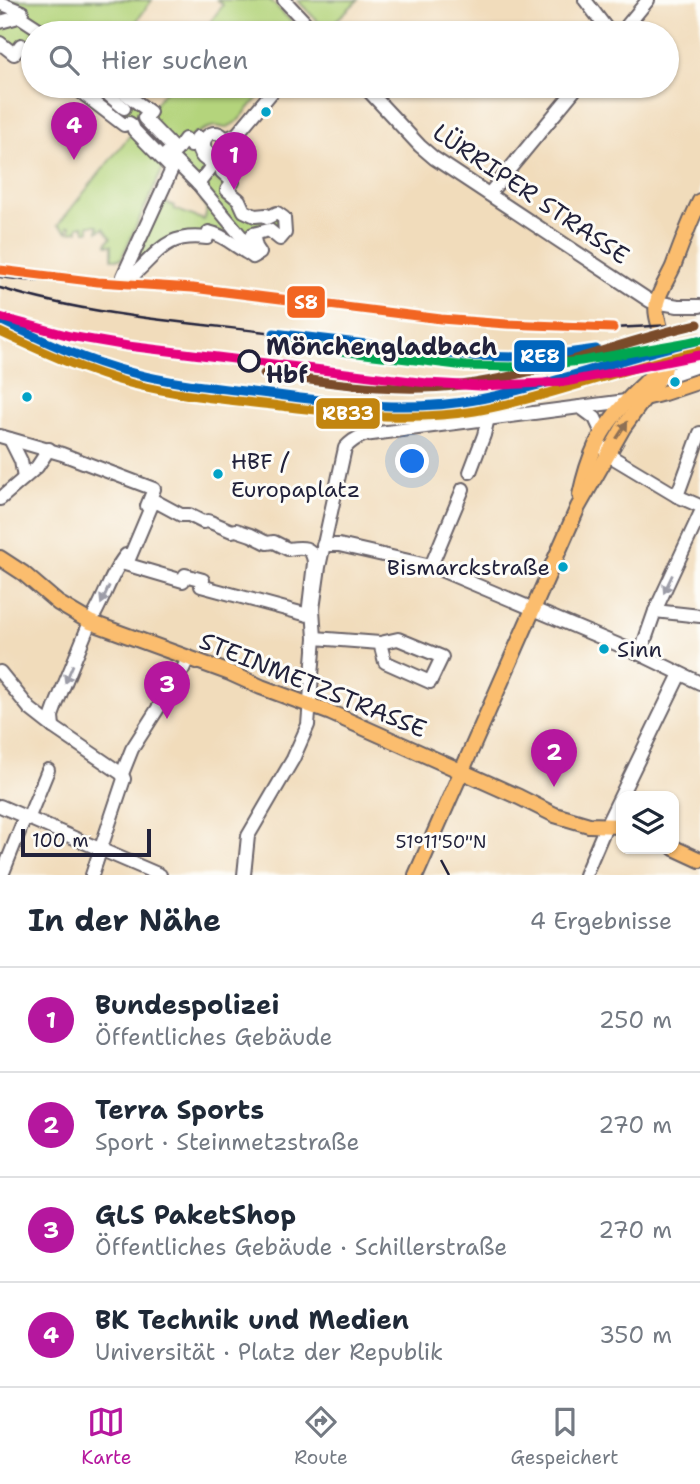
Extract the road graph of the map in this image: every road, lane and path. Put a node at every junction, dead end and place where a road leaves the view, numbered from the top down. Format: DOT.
graph roads {
  1 [pos="284,0"];
  2 [pos="585,0"];
  3 [pos="648,0"];
  4 [pos="0,3"];
  5 [pos="0,8"];
  6 [pos="15,18"];
  7 [pos="27,21"];
  8 [pos="304,21"];
  9 [pos="601,21"];
  10 [pos="631,21"];
  11 [pos="0,22"];
  12 [pos="21,23"];
  13 [pos="0,43"];
  14 [pos="21,45"];
  15 [pos="92,98"];
  16 [pos="112,98"];
  17 [pos="131,98"];
  18 [pos="267,98"];
  19 [pos="375,98"];
  20 [pos="568,98"];
  21 [pos="147,110"];
  22 [pos="139,123"];
  23 [pos="225,140"];
  24 [pos="213,165"];
  25 [pos="198,184"];
  26 [pos="489,194"];
  27 [pos="700,201"];
  28 [pos="257,255"];
  29 [pos="653,302"];
  30 [pos="700,306"];
  31 [pos="667,351"];
  32 [pos="696,366"];
  33 [pos="659,378"];
  34 [pos="700,382"];
  35 [pos="645,398"];
  36 [pos="626,401"];
  37 [pos="580,407"];
  38 [pos="488,418"];
  39 [pos="700,433"];
  40 [pos="601,435"];
  41 [pos="5,437"];
  42 [pos="49,450"];
  43 [pos="607,454"];
  44 [pos="470,472"];
  45 [pos="24,478"];
  46 [pos="461,492"];
  47 [pos="677,496"];
  48 [pos="0,499"];
  49 [pos="700,506"];
  50 [pos="578,507"];
  51 [pos="700,514"];
  52 [pos="323,545"];
  53 [pos="0,558"];
  54 [pos="316,565"];
  55 [pos="431,566"];
  56 [pos="534,609"];
  57 [pos="656,611"];
  58 [pos="700,616"];
  59 [pos="90,622"];
  60 [pos="315,638"];
  61 [pos="380,643"];
  62 [pos="640,654"];
  63 [pos="188,658"];
  64 [pos="0,672"];
  65 [pos="680,674"];
  66 [pos="700,683"];
  67 [pos="309,704"];
  68 [pos="53,727"];
  69 [pos="48,770"];
  70 [pos="461,771"];
  71 [pos="121,774"];
  72 [pos="0,806"];
  73 [pos="27,818"];
  74 [pos="606,826"];
  75 [pos="616,826"];
  76 [pos="101,849"];
  77 [pos="679,850"];
  78 [pos="700,860"];
  79 [pos="2,875"];
  80 [pos="92,875"];
  81 [pos="160,875"];
  82 [pos="244,875"];
  83 [pos="416,875"];
  84 [pos="585,875"];
  1 -- 8 [label="street"];
  2 -- 9 [label="street"];
  3 -- 10 [label="street"];
  4 -- 7 [label="street"];
  5 -- 6 [label="street"];
  6 -- 11 [label="street"];
  6 -- 12 [label="street"];
  13 -- 14 [label="street"];
  15 -- 28 [label="street"];
  16 -- 22 [label="street"];
  17 -- 21 [label="street"];
  18 -- 23 [label="street"];
  19 -- 26 [label="street, LÜRRIPER STRASSE"];
  20 -- 26 [label="street"];
  21 -- 22 [label="street"];
  21 -- 28 [label="street"];
  22 -- 25 [label="street"];
  24 -- 25 [label="street"];
  25 -- 28 [label="street"];
  26 -- 29 [label="street, LÜRRIPER STRASSE"];
  27 -- 29 [label="main road"];
  29 -- 30 [label="street"];
  29 -- 31 [label="main road"];
  29 -- 36 [label="main road"];
  31 -- 32 [label="street"];
  31 -- 33 [label="main road"];
  32 -- 33 [label="street"];
  33 -- 35 [label="main road"];
  33 -- 36 [label="street"];
  34 -- 35 [label="main road"];
  35 -- 36 [label="main road"];
  43 -- 35 [label="main road, one-way"];
  36 -- 37 [label="street"];
  36 -- 40 [label="main road"];
  37 -- 38 [label="street"];
  37 -- 40 [label="street"];
  38 -- 44 [label="street"];
  38 -- 52 [label="street"];
  39 -- 47 [label="street"];
  40 -- 43 [label="street"];
  40 -- 50 [label="main road"];
  41 -- 42 [label="street"];
  41 -- 45 [label="street"];
  42 -- 45 [label="street"];
  42 -- 59 [label="street, one-way"];
  43 -- 47 [label="street"];
  43 -- 50 [label="main road"];
  45 -- 48 [label="street"];
  46 -- 55 [label="street"];
  47 -- 49 [label="street"];
  50 -- 56 [label="main road"];
  51 -- 57 [label="street, one-way"];
  52 -- 54 [label="street"];
  52 -- 55 [label="street"];
  53 -- 59 [label="main road, STEINMETZSTRASSE"];
  54 -- 54 [label="street"];
  54 -- 60 [label="street"];
  55 -- 56 [label="street"];
  56 -- 62 [label="street"];
  56 -- 70 [label="main road"];
  57 -- 58 [label="street"];
  57 -- 62 [label="street"];
  59 -- 63 [label="main road, STEINMETZSTRASSE"];
  59 -- 68 [label="street, one-way"];
  60 -- 61 [label="street"];
  60 -- 67 [label="street"];
  61 -- 61 [label="street"];
  62 -- 65 [label="street"];
  63 -- 67 [label="main road, STEINMETZSTRASSE"];
  63 -- 71 [label="street"];
  64 -- 68 [label="street"];
  65 -- 66 [label="street"];
  65 -- 74 [label="street"];
  67 -- 70 [label="main road, STEINMETZSTRASSE"];
  67 -- 82 [label="street"];
  68 -- 71 [label="street"];
  69 -- 73 [label="street"];
  70 -- 74 [label="main road, STEINMETZSTRASSE"];
  70 -- 83 [label="main road"];
  71 -- 76 [label="street"];
  72 -- 73 [label="street"];
  73 -- 76 [label="street"];
  73 -- 79 [label="street"];
  74 -- 75 [label="main road, STEINMETZSTRASSE"];
  74 -- 84 [label="street"];
  76 -- 80 [label="street"];
  76 -- 81 [label="street"];
  77 -- 78 [label="main road"];
}
